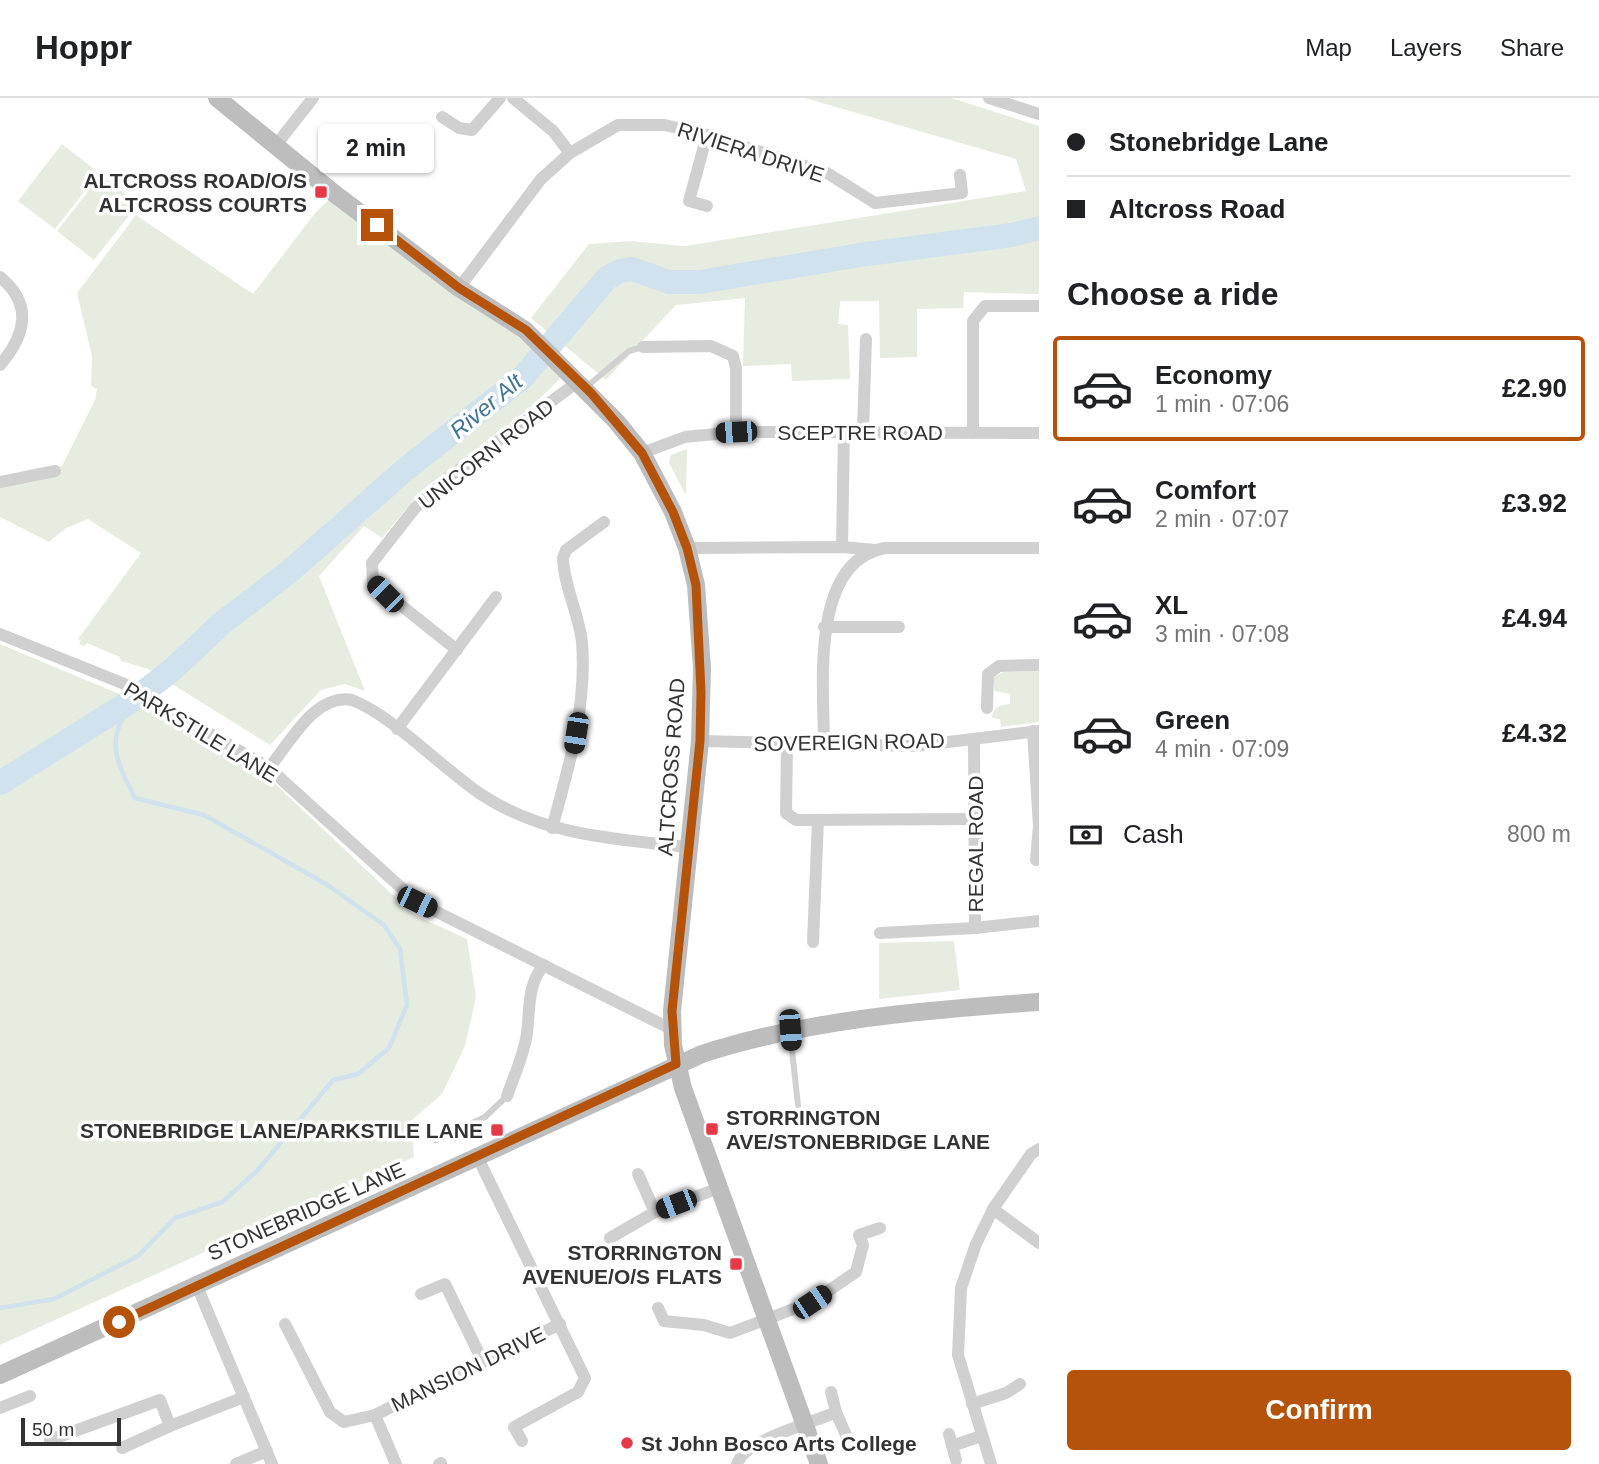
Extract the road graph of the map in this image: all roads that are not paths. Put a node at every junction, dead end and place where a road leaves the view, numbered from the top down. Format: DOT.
graph roads {
  1 [pos="218,98"];
  2 [pos="313,98"];
  3 [pos="500,98"];
  4 [pos="513,98"];
  5 [pos="989,98"];
  6 [pos="1039,114"];
  7 [pos="442,117"];
  8 [pos="707,135"];
  9 [pos="276,145"];
  10 [pos="570,153"];
  11 [pos="960,175"];
  12 [pos="707,206"];
  13 [pos="0,277"];
  14 [pos="459,288"];
  15 [pos="1039,306"];
  16 [pos="866,338"];
  17 [pos="643,347"];
  18 [pos="0,365"];
  19 [pos="581,383"];
  20 [pos="844,431"];
  21 [pos="863,431"];
  22 [pos="736,432"];
  23 [pos="973,433"];
  24 [pos="1039,433"];
  25 [pos="642,453"];
  26 [pos="55,471"];
  27 [pos="0,482"];
  28 [pos="604,522"];
  29 [pos="842,547"];
  30 [pos="687,548"];
  31 [pos="1039,548"];
  32 [pos="875,550"];
  33 [pos="495,597"];
  34 [pos="824,627"];
  35 [pos="899,627"];
  36 [pos="0,634"];
  37 [pos="457,650"];
  38 [pos="1039,665"];
  39 [pos="987,708"];
  40 [pos="397,729"];
  41 [pos="1036,731"];
  42 [pos="974,739"];
  43 [pos="700,741"];
  44 [pos="824,744"];
  45 [pos="787,745"];
  46 [pos="269,768"];
  47 [pos="974,819"];
  48 [pos="818,820"];
  49 [pos="1039,826"];
  50 [pos="552,828"];
  51 [pos="688,847"];
  52 [pos="1036,860"];
  53 [pos="1039,921"];
  54 [pos="975,928"];
  55 [pos="880,933"];
  56 [pos="813,942"];
  57 [pos="544,965"];
  58 [pos="1039,1002"];
  59 [pos="671,1029"];
  60 [pos="790,1030"];
  61 [pos="676,1064"];
  62 [pos="507,1096"];
  63 [pos="797,1105"];
  64 [pos="436,1140"];
  65 [pos="1039,1149"];
  66 [pos="478,1158"];
  67 [pos="638,1174"];
  68 [pos="719,1188"];
  69 [pos="993,1209"];
  70 [pos="655,1212"];
  71 [pos="880,1227"];
  72 [pos="610,1238"];
  73 [pos="1039,1243"];
  74 [pos="197,1286"];
  75 [pos="422,1294"];
  76 [pos="658,1308"];
  77 [pos="766,1320"];
  78 [pos="285,1324"];
  79 [pos="560,1324"];
  80 [pos="483,1362"];
  81 [pos="0,1375"];
  82 [pos="1020,1384"];
  83 [pos="831,1392"];
  84 [pos="30,1396"];
  85 [pos="244,1396"];
  86 [pos="972,1404"];
  87 [pos="0,1408"];
  88 [pos="836,1412"];
  89 [pos="375,1415"];
  90 [pos="170,1426"];
  91 [pos="805,1426"];
  92 [pos="846,1435"];
  93 [pos="981,1436"];
  94 [pos="50,1440"];
  95 [pos="522,1441"];
  96 [pos="122,1448"];
  97 [pos="267,1451"];
  98 [pos="956,1460"];
  99 [pos="236,1464"];
  100 [pos="272,1464"];
  101 [pos="396,1464"];
  102 [pos="737,1464"];
  103 [pos="819,1464"];
  104 [pos="991,1464"];
  1 -- 9 [label="street, ALTCROSS ROAD"];
  2 -- 9 [label="street"];
  3 -- 7 [label="street"];
  4 -- 10 [label="street"];
  5 -- 6 [label="street"];
  8 -- 10 [label="street, RIVIERA DRIVE"];
  8 -- 11 [label="street, RIVIERA DRIVE"];
  8 -- 12 [label="street"];
  9 -- 14 [label="street, ALTCROSS ROAD"];
  10 -- 14 [label="street, RIVIERA DRIVE"];
  13 -- 18 [label="street"];
  14 -- 19 [label="street, ALTCROSS ROAD"];
  15 -- 23 [label="street"];
  16 -- 21 [label="street"];
  17 -- 19 [label="lane"];
  17 -- 22 [label="street"];
  19 -- 25 [label="street, ALTCROSS ROAD"];
  19 -- 37 [label="street, UNICORN ROAD"];
  20 -- 21 [label="street, SCEPTRE ROAD"];
  20 -- 22 [label="street, SCEPTRE ROAD"];
  20 -- 29 [label="street"];
  21 -- 23 [label="street, SCEPTRE ROAD"];
  22 -- 25 [label="street, SCEPTRE ROAD"];
  23 -- 24 [label="street, SCEPTRE ROAD"];
  25 -- 30 [label="street, ALTCROSS ROAD"];
  26 -- 27 [label="street"];
  28 -- 50 [label="street"];
  29 -- 30 [label="street"];
  29 -- 32 [label="street"];
  30 -- 43 [label="street, ALTCROSS ROAD"];
  31 -- 32 [label="street"];
  32 -- 34 [label="street"];
  33 -- 37 [label="street"];
  34 -- 35 [label="street"];
  34 -- 44 [label="street"];
  36 -- 46 [label="street, PARKSTILE LANE"];
  37 -- 40 [label="street"];
  38 -- 39 [label="street"];
  40 -- 46 [label="street"];
  40 -- 50 [label="street"];
  41 -- 42 [label="street, SOVEREIGN ROAD"];
  41 -- 49 [label="street"];
  42 -- 44 [label="street, SOVEREIGN ROAD"];
  42 -- 47 [label="street, REGAL ROAD"];
  43 -- 45 [label="street, SOVEREIGN ROAD"];
  43 -- 51 [label="street, ALTCROSS ROAD"];
  44 -- 45 [label="street, SOVEREIGN ROAD"];
  45 -- 48 [label="street"];
  46 -- 57 [label="street, PARKSTILE LANE"];
  47 -- 48 [label="street"];
  47 -- 54 [label="street, REGAL ROAD"];
  48 -- 56 [label="street"];
  49 -- 52 [label="street"];
  50 -- 51 [label="street"];
  51 -- 59 [label="street, ALTCROSS ROAD"];
  53 -- 54 [label="street, REGAL ROAD"];
  54 -- 55 [label="street"];
  57 -- 59 [label="street, PARKSTILE LANE"];
  57 -- 62 [label="street"];
  58 -- 60 [label="street, STONEBRIDGE LANE"];
  59 -- 61 [label="street, ALTCROSS ROAD"];
  60 -- 61 [label="street, STONEBRIDGE LANE"];
  60 -- 63 [label="lane"];
  61 -- 66 [label="street, STONEBRIDGE LANE"];
  61 -- 68 [label="street, ALTCROSS ROAD"];
  62 -- 64 [label="lane"];
  65 -- 69 [label="street"];
  66 -- 74 [label="street, STONEBRIDGE LANE"];
  66 -- 79 [label="street, MANSION DRIVE"];
  67 -- 70 [label="street"];
  68 -- 70 [label="street"];
  68 -- 77 [label="street, ALTCROSS ROAD"];
  69 -- 73 [label="street"];
  69 -- 86 [label="street"];
  70 -- 72 [label="street"];
  71 -- 77 [label="street"];
  74 -- 81 [label="street, STONEBRIDGE LANE"];
  74 -- 85 [label="street"];
  75 -- 80 [label="street"];
  76 -- 77 [label="street"];
  77 -- 91 [label="street, ALTCROSS ROAD"];
  78 -- 89 [label="street, MANSION DRIVE"];
  79 -- 80 [label="street, MANSION DRIVE"];
  79 -- 95 [label="street, MANSION DRIVE"];
  80 -- 89 [label="street, MANSION DRIVE"];
  82 -- 86 [label="street"];
  83 -- 88 [label="street"];
  84 -- 87 [label="street"];
  85 -- 90 [label="street"];
  85 -- 97 [label="street"];
  86 -- 93 [label="street"];
  88 -- 91 [label="street"];
  88 -- 92 [label="street"];
  89 -- 101 [label="street, MANSION DRIVE"];
  90 -- 94 [label="street"];
  90 -- 96 [label="street"];
  91 -- 102 [label="street"];
  91 -- 103 [label="street, ALTCROSS ROAD"];
  93 -- 98 [label="street"];
  93 -- 104 [label="street"];
  97 -- 99 [label="street"];
  97 -- 100 [label="street"];
}
